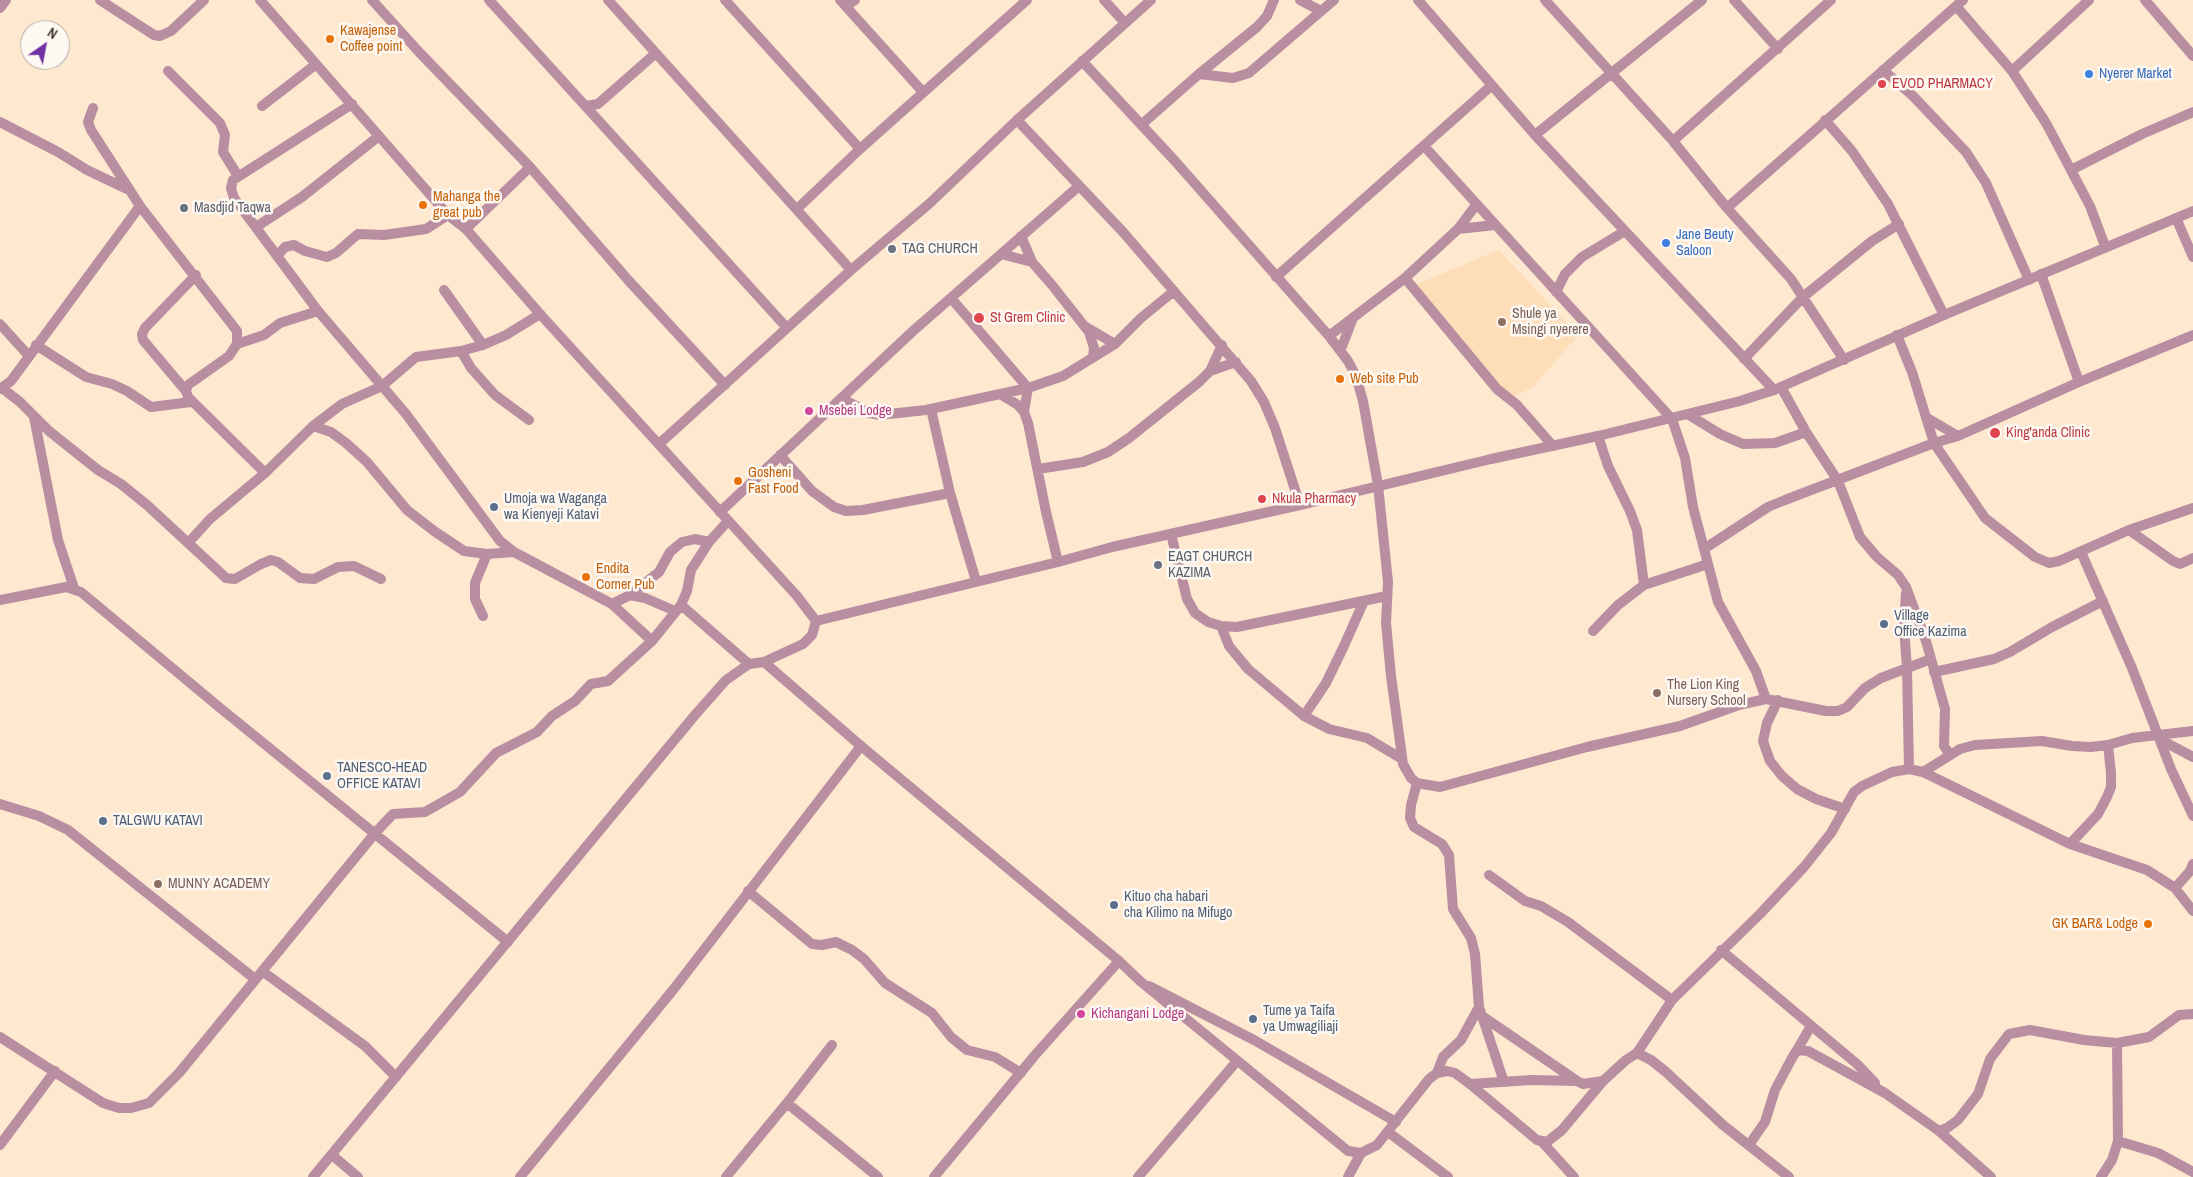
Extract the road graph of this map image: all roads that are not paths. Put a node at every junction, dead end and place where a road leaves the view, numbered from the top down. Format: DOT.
graph roads {
  1 [pos="6,0"];
  2 [pos="100,0"];
  3 [pos="204,0"];
  4 [pos="260,0"];
  5 [pos="372,0"];
  6 [pos="489,0"];
  7 [pos="608,0"];
  8 [pos="725,0"];
  9 [pos="1027,0"];
  10 [pos="1104,0"];
  11 [pos="1150,0"];
  12 [pos="1274,0"];
  13 [pos="1300,0"];
  14 [pos="1334,0"];
  15 [pos="1418,0"];
  16 [pos="1545,0"];
  17 [pos="1702,0"];
  18 [pos="1734,0"];
  19 [pos="1831,0"];
  20 [pos="2089,0"];
  21 [pos="2145,0"];
  22 [pos="847,2"];
  23 [pos="1960,3"];
  24 [pos="0,8"];
  25 [pos="1321,12"];
  26 [pos="1125,23"];
  27 [pos="1778,49"];
  28 [pos="656,53"];
  29 [pos="2193,56"];
  30 [pos="1082,61"];
  31 [pos="316,65"];
  32 [pos="1883,70"];
  33 [pos="168,71"];
  34 [pos="2012,71"];
  35 [pos="1611,73"];
  36 [pos="1199,74"];
  37 [pos="1491,86"];
  38 [pos="923,92"];
  39 [pos="352,104"];
  40 [pos="262,106"];
  41 [pos="586,106"];
  42 [pos="93,108"];
  43 [pos="2193,112"];
  44 [pos="1017,120"];
  45 [pos="1825,120"];
  46 [pos="0,122"];
  47 [pos="1141,125"];
  48 [pos="1535,135"];
  49 [pos="379,136"];
  50 [pos="1673,141"];
  51 [pos="1424,146"];
  52 [pos="860,149"];
  53 [pos="530,167"];
  54 [pos="2071,170"];
  55 [pos="238,176"];
  56 [pos="1079,186"];
  57 [pos="130,190"];
  58 [pos="1476,204"];
  59 [pos="140,206"];
  60 [pos="1727,208"];
  61 [pos="797,209"];
  62 [pos="2193,211"];
  63 [pos="448,215"];
  64 [pos="2176,218"];
  65 [pos="1898,224"];
  66 [pos="1496,225"];
  67 [pos="256,227"];
  68 [pos="466,229"];
  69 [pos="1458,229"];
  70 [pos="1625,231"];
  71 [pos="1022,236"];
  72 [pos="2105,246"];
  73 [pos="1001,254"];
  74 [pos="278,255"];
  75 [pos="2193,257"];
  76 [pos="1032,262"];
  77 [pos="851,270"];
  78 [pos="2041,274"];
  79 [pos="196,275"];
  80 [pos="1276,277"];
  81 [pos="1405,278"];
  82 [pos="2029,280"];
  83 [pos="444,290"];
  84 [pos="1174,291"];
  85 [pos="1556,292"];
  86 [pos="1803,297"];
  87 [pos="951,298"];
  88 [pos="318,311"];
  89 [pos="540,314"];
  90 [pos="1944,315"];
  91 [pos="1353,318"];
  92 [pos="0,324"];
  93 [pos="1085,327"];
  94 [pos="787,328"];
  95 [pos="1897,335"];
  96 [pos="2193,335"];
  97 [pos="1329,336"];
  98 [pos="237,344"];
  99 [pos="1115,344"];
  100 [pos="36,345"];
  101 [pos="483,345"];
  102 [pos="1222,345"];
  103 [pos="1341,349"];
  104 [pos="461,351"];
  105 [pos="29,356"];
  106 [pos="1093,358"];
  107 [pos="1744,359"];
  108 [pos="1844,360"];
  109 [pos="1236,362"];
  110 [pos="1210,370"];
  111 [pos="2079,382"];
  112 [pos="724,385"];
  113 [pos="382,386"];
  114 [pos="1,388"];
  115 [pos="1028,388"];
  116 [pos="1777,389"];
  117 [pos="186,391"];
  118 [pos="1000,394"];
  119 [pos="840,398"];
  120 [pos="191,402"];
  121 [pos="949,405"];
  122 [pos="931,409"];
  123 [pos="1024,412"];
  124 [pos="1689,415"];
  125 [pos="34,416"];
  126 [pos="1927,418"];
  127 [pos="1672,419"];
  128 [pos="529,420"];
  129 [pos="313,426"];
  130 [pos="934,426"];
  131 [pos="1806,432"];
  132 [pos="1598,436"];
  133 [pos="1958,436"];
  134 [pos="1934,443"];
  135 [pos="659,444"];
  136 [pos="1553,446"];
  137 [pos="780,455"];
  138 [pos="1038,469"];
  139 [pos="266,473"];
  140 [pos="1838,480"];
  141 [pos="1378,485"];
  142 [pos="950,493"];
  143 [pos="1300,505"];
  144 [pos="2193,508"];
  145 [pos="720,512"];
  146 [pos="728,521"];
  147 [pos="2129,530"];
  148 [pos="1171,534"];
  149 [pos="189,542"];
  150 [pos="709,542"];
  151 [pos="1704,549"];
  152 [pos="514,552"];
  153 [pos="2081,552"];
  154 [pos="487,554"];
  155 [pos="2193,558"];
  156 [pos="1058,562"];
  157 [pos="1708,564"];
  158 [pos="381,579"];
  159 [pos="976,581"];
  160 [pos="1644,585"];
  161 [pos="1906,587"];
  162 [pos="74,588"];
  163 [pos="630,595"];
  164 [pos="1387,596"];
  165 [pos="0,600"];
  166 [pos="1364,602"];
  167 [pos="2103,602"];
  168 [pos="612,604"];
  169 [pos="678,608"];
  170 [pos="483,616"];
  171 [pos="816,621"];
  172 [pos="1221,626"];
  173 [pos="1593,631"];
  174 [pos="652,641"];
  175 [pos="1931,659"];
  176 [pos="764,662"];
  177 [pos="749,664"];
  178 [pos="1907,668"];
  179 [pos="1934,672"];
  180 [pos="1766,699"];
  181 [pos="1778,700"];
  182 [pos="1304,716"];
  183 [pos="2193,731"];
  184 [pos="2160,738"];
  185 [pos="2108,745"];
  186 [pos="861,746"];
  187 [pos="1950,755"];
  188 [pos="2193,757"];
  189 [pos="1402,759"];
  190 [pos="1909,769"];
  191 [pos="1923,772"];
  192 [pos="1417,783"];
  193 [pos="0,804"];
  194 [pos="1844,808"];
  195 [pos="2193,816"];
  196 [pos="2087,828"];
  197 [pos="376,832"];
  198 [pos="2070,844"];
  199 [pos="2089,850"];
  200 [pos="2193,864"];
  201 [pos="1489,875"];
  202 [pos="2175,888"];
  203 [pos="748,891"];
  204 [pos="2193,911"];
  205 [pos="508,942"];
  206 [pos="1722,950"];
  207 [pos="1119,961"];
  208 [pos="259,975"];
  209 [pos="1140,981"];
  210 [pos="1672,1000"];
  211 [pos="1480,1011"];
  212 [pos="2193,1014"];
  213 [pos="1811,1026"];
  214 [pos="0,1037"];
  215 [pos="2117,1043"];
  216 [pos="832,1046"];
  217 [pos="1797,1050"];
  218 [pos="1637,1052"];
  219 [pos="1237,1061"];
  220 [pos="55,1071"];
  221 [pos="1020,1073"];
  222 [pos="1437,1073"];
  223 [pos="396,1078"];
  224 [pos="1577,1081"];
  225 [pos="1603,1081"];
  226 [pos="1504,1082"];
  227 [pos="1470,1084"];
  228 [pos="1885,1092"];
  229 [pos="787,1103"];
  230 [pos="1396,1122"];
  231 [pos="1939,1131"];
  232 [pos="1388,1132"];
  233 [pos="2118,1141"];
  234 [pos="1543,1143"];
  235 [pos="0,1145"];
  236 [pos="1750,1145"];
  237 [pos="1361,1153"];
  238 [pos="332,1154"];
  239 [pos="2193,1172"];
  240 [pos="525,1175"];
  241 [pos="314,1177"];
  242 [pos="358,1177"];
  243 [pos="726,1177"];
  244 [pos="878,1177"];
  245 [pos="934,1177"];
  246 [pos="1138,1177"];
  247 [pos="1348,1177"];
  248 [pos="1448,1177"];
  249 [pos="1574,1177"];
  250 [pos="1789,1177"];
  251 [pos="1991,1177"];
  252 [pos="2102,1177"];
  1 -- 24 [label="street"];
  2 -- 3 [label="street"];
  4 -- 31 [label="street"];
  5 -- 53 [label="street"];
  6 -- 41 [label="street"];
  7 -- 28 [label="street"];
  8 -- 52 [label="street"];
  9 -- 38 [label="street"];
  10 -- 26 [label="street"];
  11 -- 26 [label="street"];
  12 -- 36 [label="street"];
  13 -- 25 [label="street"];
  14 -- 25 [label="street"];
  15 -- 37 [label="street"];
  16 -- 35 [label="street"];
  17 -- 35 [label="street"];
  18 -- 27 [label="street"];
  19 -- 27 [label="street"];
  20 -- 34 [label="street"];
  21 -- 29 [label="street"];
  22 -- 38 [label="street"];
  23 -- 32 [label="street"];
  23 -- 34 [label="street"];
  25 -- 36 [label="street"];
  26 -- 30 [label="street"];
  27 -- 50 [label="street"];
  28 -- 41 [label="street"];
  28 -- 61 [label="street"];
  30 -- 44 [label="street"];
  30 -- 47 [label="street"];
  31 -- 39 [label="street"];
  31 -- 40 [label="street"];
  32 -- 45 [label="street"];
  32 -- 82 [label="street"];
  33 -- 55 [label="street"];
  34 -- 54 [label="street"];
  35 -- 48 [label="street"];
  35 -- 50 [label="street"];
  36 -- 47 [label="street"];
  37 -- 48 [label="street"];
  37 -- 51 [label="street"];
  38 -- 52 [label="street"];
  39 -- 49 [label="street"];
  39 -- 55 [label="street"];
  41 -- 94 [label="street"];
  42 -- 57 [label="street"];
  43 -- 54 [label="street"];
  44 -- 56 [label="street"];
  44 -- 77 [label="street"];
  45 -- 60 [label="street"];
  45 -- 65 [label="street"];
  46 -- 57 [label="street"];
  47 -- 80 [label="street"];
  48 -- 70 [label="street"];
  49 -- 63 [label="street"];
  49 -- 67 [label="street"];
  50 -- 60 [label="street"];
  51 -- 58 [label="street"];
  51 -- 80 [label="street"];
  52 -- 61 [label="street"];
  53 -- 68 [label="street"];
  53 -- 112 [label="street"];
  54 -- 72 [label="street"];
  55 -- 67 [label="street"];
  56 -- 71 [label="street"];
  56 -- 84 [label="street"];
  57 -- 59 [label="street"];
  58 -- 66 [label="street"];
  58 -- 69 [label="street"];
  59 -- 79 [label="street"];
  59 -- 100 [label="street"];
  60 -- 86 [label="street"];
  61 -- 77 [label="street"];
  62 -- 64 [label="street"];
  63 -- 68 [label="street"];
  63 -- 74 [label="street"];
  64 -- 72 [label="street"];
  64 -- 75 [label="street"];
  65 -- 86 [label="street"];
  65 -- 90 [label="street"];
  66 -- 69 [label="street"];
  66 -- 85 [label="street"];
  67 -- 74 [label="street"];
  68 -- 89 [label="street"];
  69 -- 81 [label="street"];
  70 -- 85 [label="street"];
  70 -- 107 [label="street"];
  71 -- 73 [label="street"];
  71 -- 76 [label="street"];
  72 -- 78 [label="street"];
  73 -- 76 [label="street"];
  73 -- 87 [label="street"];
  74 -- 88 [label="street"];
  76 -- 93 [label="street"];
  77 -- 94 [label="street"];
  78 -- 82 [label="street"];
  78 -- 111 [label="street"];
  79 -- 98 [label="street"];
  79 -- 117 [label="street"];
  80 -- 97 [label="street"];
  81 -- 91 [label="street"];
  81 -- 136 [label="street"];
  82 -- 90 [label="street"];
  83 -- 101 [label="street"];
  84 -- 99 [label="street"];
  84 -- 102 [label="street"];
  85 -- 127 [label="street"];
  86 -- 107 [label="street"];
  86 -- 108 [label="street"];
  87 -- 115 [label="street"];
  87 -- 119 [label="street"];
  88 -- 98 [label="street"];
  88 -- 113 [label="street"];
  89 -- 101 [label="street"];
  89 -- 135 [label="street"];
  90 -- 95 [label="street"];
  91 -- 97 [label="street"];
  91 -- 103 [label="street"];
  92 -- 105 [label="street"];
  93 -- 99 [label="street"];
  93 -- 106 [label="street"];
  94 -- 112 [label="street"];
  95 -- 108 [label="street"];
  95 -- 126 [label="street"];
  96 -- 111 [label="street"];
  97 -- 103 [label="street"];
  98 -- 117 [label="street"];
  99 -- 106 [label="street"];
  100 -- 105 [label="street"];
  100 -- 120 [label="street"];
  101 -- 104 [label="street"];
  102 -- 109 [label="street"];
  102 -- 110 [label="street"];
  103 -- 141 [label="street"];
  104 -- 113 [label="street"];
  104 -- 128 [label="street"];
  105 -- 114 [label="street"];
  106 -- 115 [label="street"];
  107 -- 116 [label="street"];
  108 -- 116 [label="street"];
  109 -- 110 [label="street"];
  109 -- 143 [label="street"];
  110 -- 138 [label="street"];
  111 -- 133 [label="street"];
  112 -- 135 [label="street"];
  113 -- 129 [label="street"];
  113 -- 152 [label="street"];
  114 -- 125 [label="street"];
  115 -- 118 [label="street"];
  115 -- 123 [label="street"];
  116 -- 124 [label="street"];
  116 -- 131 [label="street"];
  117 -- 120 [label="street"];
  118 -- 121 [label="street"];
  118 -- 123 [label="street"];
  119 -- 122 [label="street"];
  119 -- 137 [label="street"];
  120 -- 139 [label="street"];
  121 -- 122 [label="street"];
  121 -- 130 [label="street"];
  122 -- 130 [label="street"];
  123 -- 138 [label="street"];
  124 -- 127 [label="street"];
  124 -- 131 [label="street"];
  125 -- 149 [label="street"];
  125 -- 162 [label="street"];
  126 -- 133 [label="street"];
  126 -- 134 [label="street"];
  127 -- 132 [label="street"];
  127 -- 151 [label="street"];
  129 -- 139 [label="street"];
  129 -- 154 [label="street"];
  130 -- 142 [label="street"];
  131 -- 140 [label="street"];
  132 -- 136 [label="street"];
  132 -- 160 [label="street"];
  133 -- 134 [label="street"];
  134 -- 140 [label="street"];
  134 -- 153 [label="street"];
  135 -- 145 [label="street"];
  136 -- 141 [label="street"];
  137 -- 142 [label="street"];
  137 -- 145 [label="street"];
  138 -- 156 [label="street"];
  139 -- 149 [label="street"];
  140 -- 151 [label="street"];
  140 -- 161 [label="street"];
  141 -- 143 [label="street"];
  141 -- 164 [label="street"];
  142 -- 159 [label="street"];
  143 -- 148 [label="street"];
  144 -- 147 [label="street"];
  145 -- 146 [label="street"];
  146 -- 150 [label="street"];
  146 -- 171 [label="street"];
  147 -- 153 [label="street"];
  147 -- 155 [label="street"];
  148 -- 156 [label="street"];
  148 -- 172 [label="street"];
  149 -- 158 [label="street"];
  150 -- 163 [label="street"];
  150 -- 169 [label="street"];
  151 -- 157 [label="street"];
  152 -- 154 [label="street"];
  152 -- 168 [label="street"];
  153 -- 167 [label="street"];
  154 -- 170 [label="street"];
  156 -- 159 [label="street"];
  157 -- 160 [label="street"];
  157 -- 180 [label="street"];
  159 -- 171 [label="street"];
  160 -- 173 [label="street"];
  161 -- 175 [label="street"];
  161 -- 178 [label="street"];
  162 -- 165 [label="street"];
  162 -- 197 [label="street"];
  163 -- 168 [label="street"];
  163 -- 169 [label="street"];
  164 -- 166 [label="street"];
  164 -- 189 [label="street"];
  166 -- 172 [label="street"];
  166 -- 182 [label="street"];
  167 -- 179 [label="street"];
  167 -- 184 [label="street"];
  168 -- 174 [label="street"];
  169 -- 174 [label="street"];
  169 -- 177 [label="street"];
  171 -- 176 [label="street"];
  172 -- 182 [label="street"];
  174 -- 197 [label="street"];
  175 -- 178 [label="street"];
  175 -- 179 [label="street"];
  176 -- 177 [label="street"];
  176 -- 186 [label="street"];
  177 -- 205 [label="street"];
  178 -- 181 [label="street"];
  178 -- 190 [label="street"];
  179 -- 187 [label="street"];
  180 -- 181 [label="street"];
  180 -- 192 [label="street"];
  181 -- 194 [label="street"];
  182 -- 189 [label="street"];
  183 -- 184 [label="street"];
  184 -- 185 [label="street"];
  184 -- 188 [label="street"];
  184 -- 195 [label="street"];
  185 -- 187 [label="street"];
  185 -- 196 [label="street"];
  186 -- 203 [label="street"];
  186 -- 207 [label="street"];
  187 -- 191 [label="street"];
  189 -- 192 [label="street"];
  190 -- 191 [label="street"];
  190 -- 194 [label="street"];
  191 -- 198 [label="street"];
  192 -- 211 [label="street"];
  193 -- 208 [label="street"];
  194 -- 206 [label="street"];
  196 -- 198 [label="street"];
  196 -- 199 [label="street"];
  197 -- 205 [label="street"];
  197 -- 208 [label="street"];
  198 -- 199 [label="street"];
  199 -- 202 [label="street"];
  200 -- 202 [label="street"];
  201 -- 210 [label="street"];
  202 -- 204 [label="street"];
  203 -- 221 [label="street"];
  203 -- 240 [label="street"];
  205 -- 223 [label="street"];
  206 -- 210 [label="street"];
  206 -- 213 [label="street"];
  207 -- 209 [label="street"];
  207 -- 221 [label="street"];
  208 -- 220 [label="street"];
  208 -- 223 [label="street"];
  209 -- 219 [label="street"];
  209 -- 230 [label="street"];
  210 -- 218 [label="street"];
  211 -- 222 [label="street"];
  211 -- 224 [label="street"];
  211 -- 226 [label="street"];
  212 -- 215 [label="street"];
  213 -- 217 [label="street"];
  213 -- 228 [label="street"];
  214 -- 220 [label="street"];
  215 -- 231 [label="street"];
  215 -- 233 [label="street"];
  216 -- 229 [label="street"];
  217 -- 228 [label="street"];
  217 -- 236 [label="street"];
  218 -- 225 [label="street"];
  218 -- 236 [label="street"];
  219 -- 237 [label="street"];
  219 -- 246 [label="street"];
  220 -- 235 [label="street"];
  221 -- 245 [label="street"];
  222 -- 227 [label="street"];
  222 -- 230 [label="street"];
  223 -- 238 [label="street"];
  224 -- 225 [label="street"];
  224 -- 226 [label="street"];
  225 -- 234 [label="street"];
  226 -- 227 [label="street"];
  227 -- 234 [label="street"];
  228 -- 231 [label="street"];
  229 -- 243 [label="street"];
  229 -- 244 [label="street"];
  230 -- 232 [label="street"];
  231 -- 251 [label="street"];
  232 -- 237 [label="street"];
  232 -- 248 [label="street"];
  233 -- 239 [label="street"];
  233 -- 252 [label="street"];
  234 -- 249 [label="street"];
  236 -- 250 [label="street"];
  237 -- 247 [label="street"];
  238 -- 241 [label="street"];
  238 -- 242 [label="street"];
}
